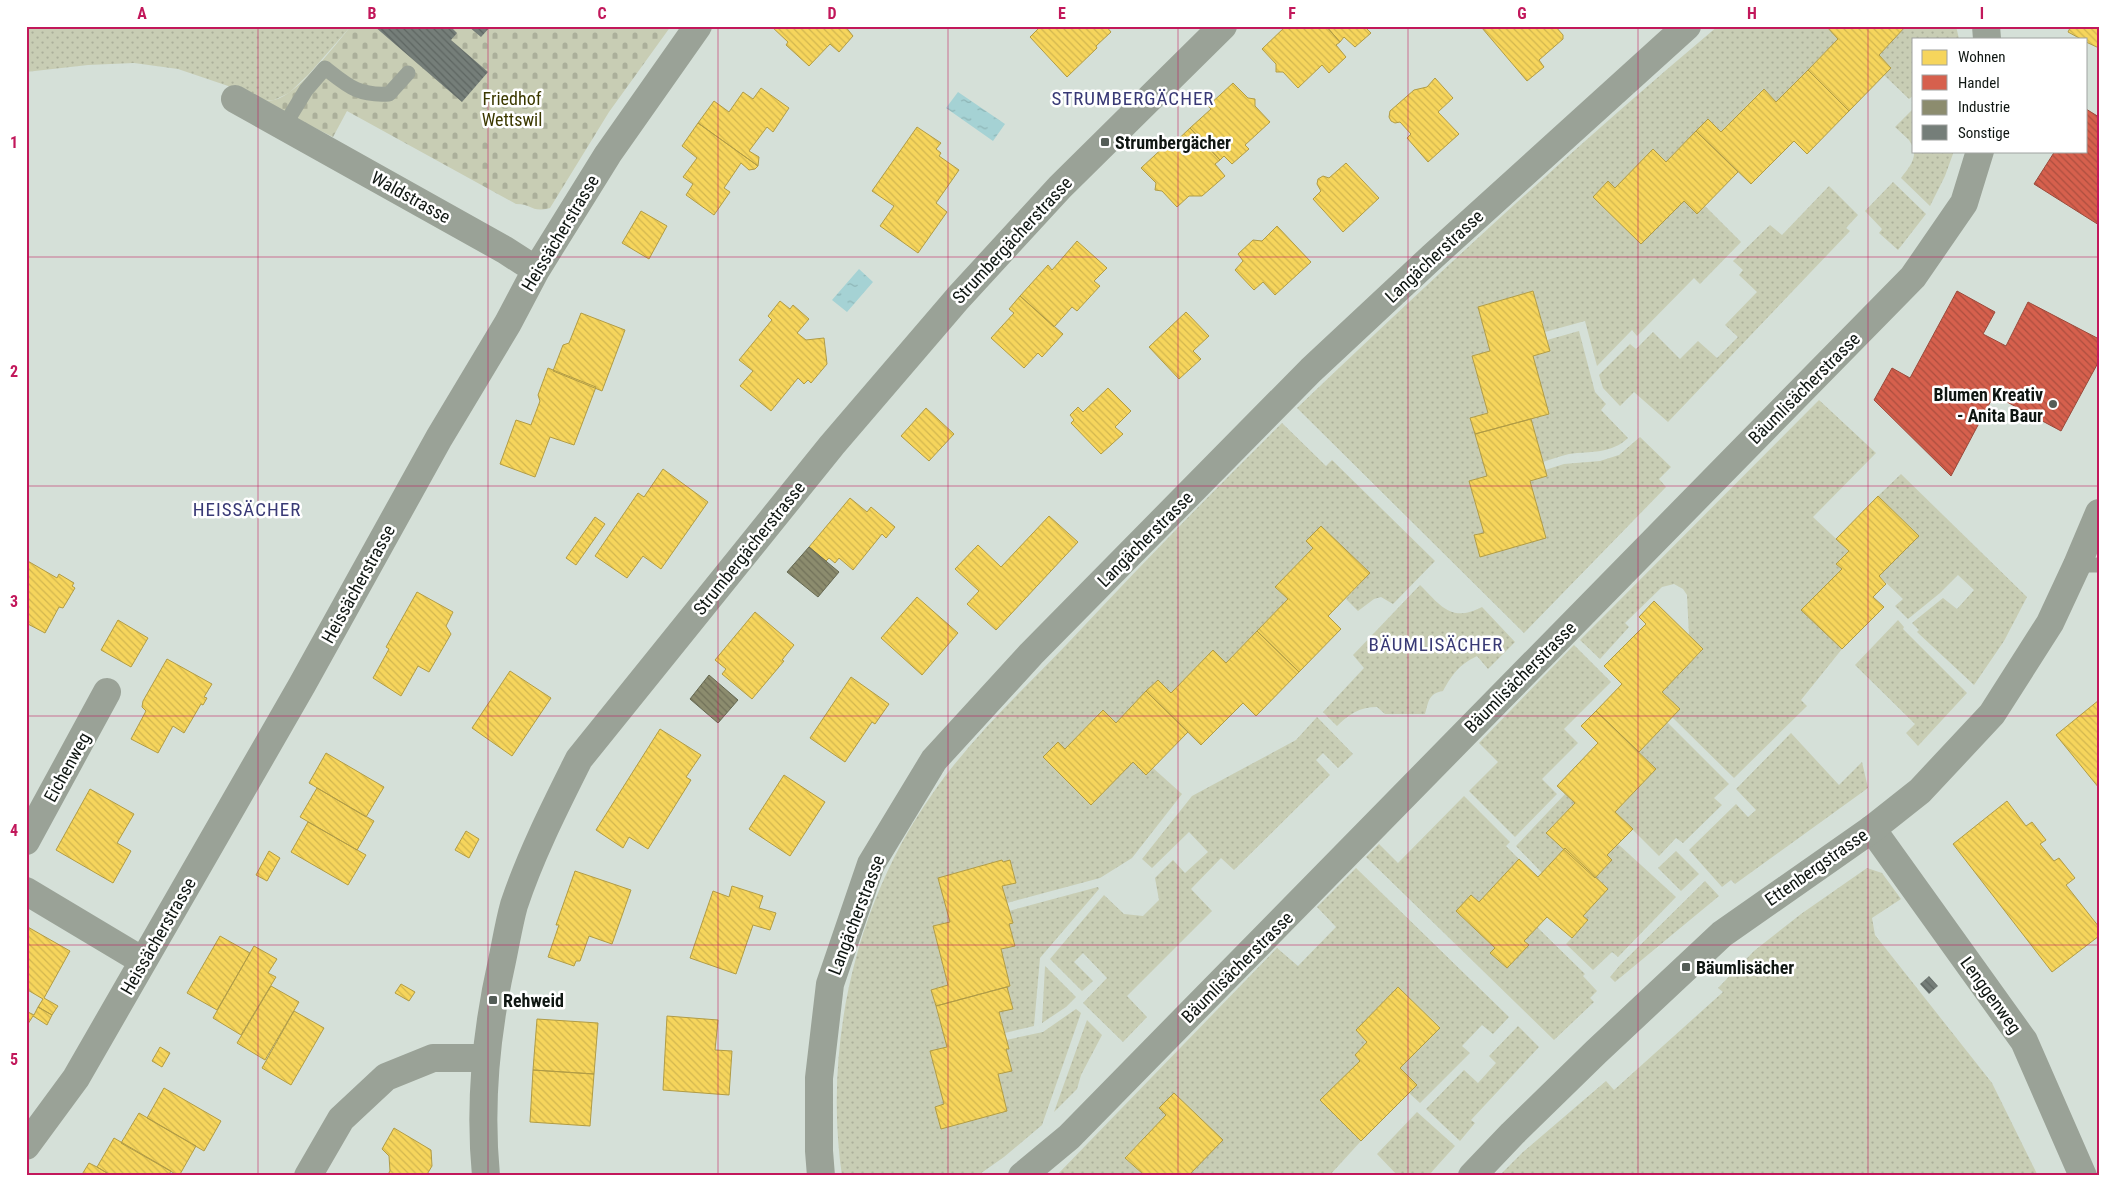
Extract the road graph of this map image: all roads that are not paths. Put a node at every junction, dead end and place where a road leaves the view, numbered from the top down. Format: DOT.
graph roads {
  1 [pos="698,26"];
  2 [pos="1223,26"];
  3 [pos="1687,26"];
  4 [pos="408,74"];
  5 [pos="235,99"];
  6 [pos="284,126"];
  7 [pos="1980,152"];
  8 [pos="536,270"];
  9 [pos="2099,513"];
  10 [pos="2088,565"];
  11 [pos="107,692"];
  12 [pos="1872,829"];
  13 [pos="26,841"];
  14 [pos="26,891"];
  15 [pos="144,961"];
  16 [pos="485,1058"];
  17 [pos="26,1146"];
  18 [pos="308,1176"];
  19 [pos="486,1176"];
  20 [pos="821,1176"];
  21 [pos="1022,1176"];
  22 [pos="1472,1176"];
  23 [pos="2083,1176"];
  1 -- 8 [label="street, Heissächerstrasse"];
  2 -- 16 [label="street, Strumbergächerstrasse"];
  3 -- 20 [label="street, Langächerstrasse"];
  4 -- 6 [label="lane"];
  5 -- 6 [label="street, Waldstrasse"];
  6 -- 8 [label="street, Waldstrasse"];
  7 -- 21 [label="street, Bäumlisächerstrasse"];
  8 -- 15 [label="street, Heissächerstrasse"];
  9 -- 10 [label="street, Ettenbergstrasse"];
  10 -- 12 [label="street, Ettenbergstrasse"];
  11 -- 13 [label="street, Eichenweg"];
  12 -- 22 [label="street, Ettenbergstrasse"];
  12 -- 23 [label="street, Lenggenweg"];
  14 -- 15 [label="street"];
  15 -- 17 [label="street, Heissächerstrasse"];
  16 -- 18 [label="street"];
  16 -- 19 [label="street, Strumbergächerstrasse"];
}
